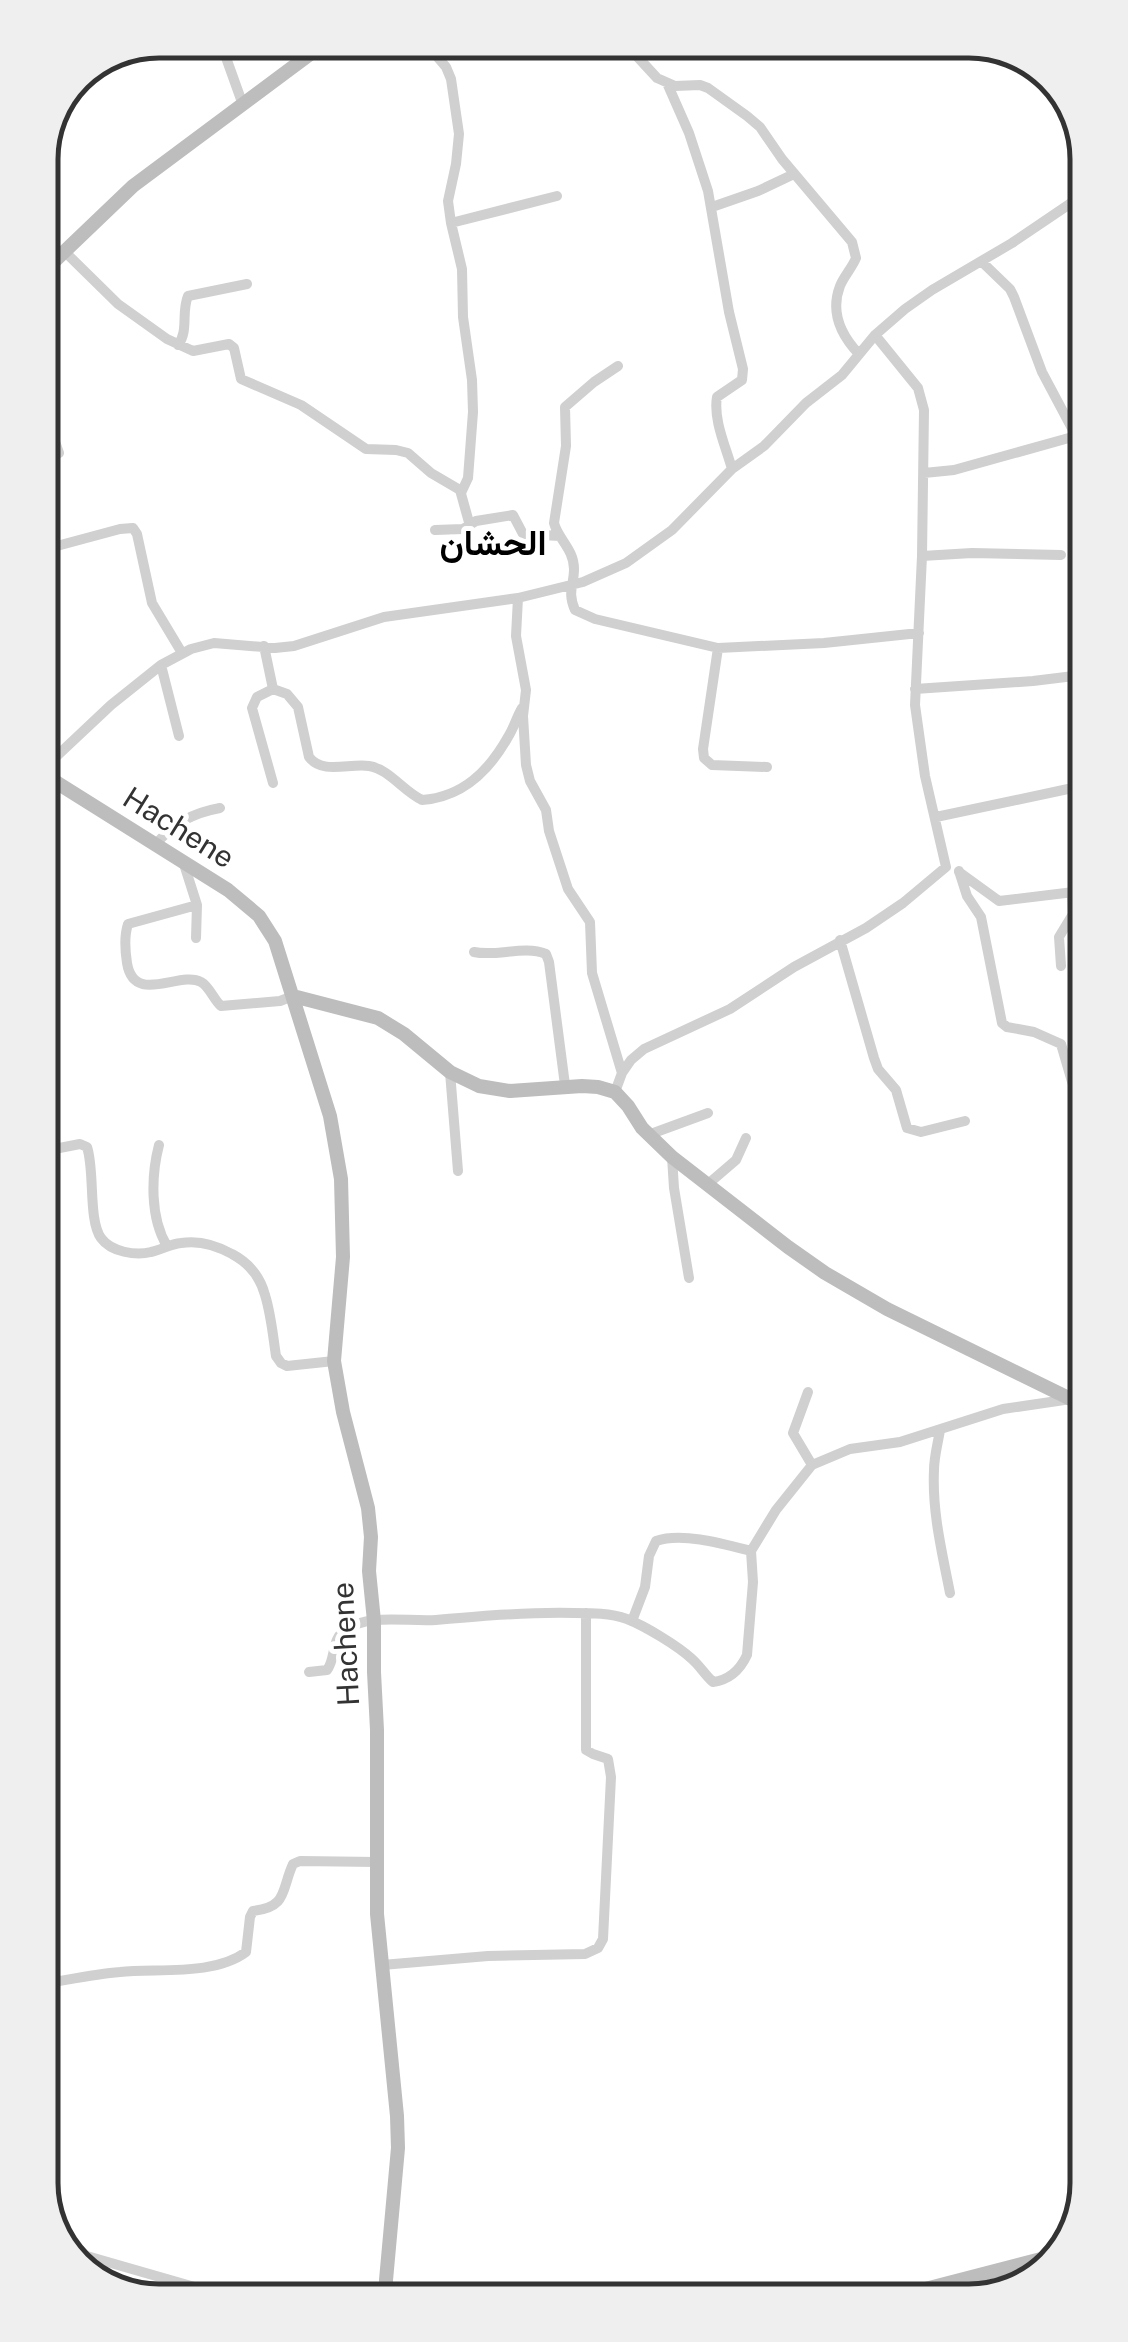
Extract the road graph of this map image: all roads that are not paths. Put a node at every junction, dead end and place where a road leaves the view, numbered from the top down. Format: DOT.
graph roads {
  1 [pos="226,58"];
  2 [pos="305,58"];
  3 [pos="439,58"];
  4 [pos="638,58"];
  5 [pos="667,83"];
  6 [pos="243,104"];
  7 [pos="794,174"];
  8 [pos="557,196"];
  9 [pos="1070,204"];
  10 [pos="712,207"];
  11 [pos="451,224"];
  12 [pos="64,251"];
  13 [pos="58,257"];
  14 [pos="982,262"];
  15 [pos="247,284"];
  16 [pos="875,335"];
  17 [pos="178,345"];
  18 [pos="858,354"];
  19 [pos="618,366"];
  20 [pos="1070,421"];
  21 [pos="1070,437"];
  22 [pos="732,469"];
  23 [pos="924,473"];
  24 [pos="461,494"];
  25 [pos="470,526"];
  26 [pos="435,530"];
  27 [pos="560,536"];
  28 [pos="58,546"];
  29 [pos="1060,554"];
  30 [pos="922,556"];
  31 [pos="571,584"];
  32 [pos="518,598"];
  33 [pos="919,633"];
  34 [pos="264,646"];
  35 [pos="718,648"];
  36 [pos="182,653"];
  37 [pos="161,665"];
  38 [pos="1070,676"];
  39 [pos="273,689"];
  40 [pos="915,690"];
  41 [pos="525,704"];
  42 [pos="179,736"];
  43 [pos="58,757"];
  44 [pos="768,767"];
  45 [pos="58,781"];
  46 [pos="273,783"];
  47 [pos="1070,789"];
  48 [pos="220,808"];
  49 [pos="936,817"];
  50 [pos="154,845"];
  51 [pos="182,861"];
  52 [pos="946,867"];
  53 [pos="958,872"];
  54 [pos="1070,893"];
  55 [pos="196,906"];
  56 [pos="1070,920"];
  57 [pos="196,938"];
  58 [pos="840,940"];
  59 [pos="474,952"];
  60 [pos="1061,966"];
  61 [pos="293,996"];
  62 [pos="450,1072"];
  63 [pos="1070,1073"];
  64 [pos="622,1074"];
  65 [pos="564,1085"];
  66 [pos="616,1092"];
  67 [pos="708,1112"];
  68 [pos="965,1121"];
  69 [pos="648,1134"];
  70 [pos="746,1138"];
  71 [pos="159,1145"];
  72 [pos="58,1148"];
  73 [pos="672,1157"];
  74 [pos="458,1171"];
  75 [pos="708,1184"];
  76 [pos="168,1246"];
  77 [pos="689,1278"];
  78 [pos="334,1361"];
  79 [pos="808,1392"];
  80 [pos="1070,1398"];
  81 [pos="1070,1403"];
  82 [pos="940,1430"];
  83 [pos="812,1465"];
  84 [pos="751,1551"];
  85 [pos="950,1592"];
  86 [pos="586,1613"];
  87 [pos="374,1620"];
  88 [pos="632,1621"];
  89 [pos="309,1672"];
  90 [pos="377,1862"];
  91 [pos="382,1964"];
  92 [pos="58,1981"];
  93 [pos="92,2258"];
  94 [pos="1035,2260"];
  95 [pos="169,2284"];
  96 [pos="386,2284"];
  97 [pos="944,2284"];
  1 -- 6 [label="street"];
  2 -- 6 [label="street"];
  3 -- 11 [label="street"];
  4 -- 5 [label="street"];
  5 -- 7 [label="street"];
  5 -- 10 [label="street"];
  6 -- 12 [label="street"];
  7 -- 10 [label="street"];
  7 -- 18 [label="street"];
  8 -- 11 [label="street"];
  9 -- 14 [label="street"];
  10 -- 22 [label="street"];
  11 -- 24 [label="street"];
  12 -- 13 [label="street"];
  12 -- 17 [label="street"];
  14 -- 16 [label="street"];
  14 -- 20 [label="street"];
  15 -- 17 [label="street"];
  16 -- 18 [label="street"];
  16 -- 23 [label="street"];
  17 -- 24 [label="street"];
  18 -- 22 [label="street"];
  19 -- 27 [label="street"];
  21 -- 23 [label="street"];
  22 -- 31 [label="street"];
  23 -- 30 [label="street"];
  24 -- 25 [label="street"];
  25 -- 26 [label="street"];
  25 -- 27 [label="street"];
  27 -- 31 [label="street"];
  28 -- 36 [label="street"];
  29 -- 30 [label="street"];
  30 -- 33 [label="street"];
  31 -- 32 [label="street"];
  31 -- 35 [label="street"];
  32 -- 34 [label="street"];
  32 -- 41 [label="street"];
  33 -- 35 [label="street"];
  33 -- 40 [label="street"];
  34 -- 36 [label="street"];
  34 -- 39 [label="street"];
  35 -- 44 [label="street"];
  36 -- 37 [label="street"];
  37 -- 42 [label="street"];
  37 -- 43 [label="street"];
  38 -- 40 [label="street"];
  39 -- 41 [label="street"];
  39 -- 46 [label="street"];
  40 -- 49 [label="street"];
  41 -- 64 [label="street"];
  45 -- 50 [label="street, Hachene"];
  47 -- 49 [label="street"];
  48 -- 50 [label="street"];
  49 -- 52 [label="street"];
  50 -- 51 [label="street, Hachene"];
  51 -- 55 [label="street"];
  51 -- 61 [label="street, Hachene"];
  52 -- 53 [label="street"];
  52 -- 58 [label="street"];
  53 -- 54 [label="street"];
  53 -- 63 [label="street"];
  55 -- 57 [label="street"];
  55 -- 61 [label="street"];
  56 -- 60 [label="street"];
  58 -- 64 [label="street"];
  58 -- 68 [label="street"];
  59 -- 65 [label="street"];
  61 -- 62 [label="street"];
  61 -- 78 [label="street, Hachene"];
  62 -- 65 [label="street"];
  62 -- 74 [label="street"];
  64 -- 66 [label="street"];
  65 -- 66 [label="street"];
  66 -- 69 [label="street"];
  67 -- 69 [label="street"];
  69 -- 73 [label="street"];
  70 -- 75 [label="street"];
  71 -- 76 [label="street"];
  72 -- 76 [label="street"];
  73 -- 75 [label="street"];
  73 -- 77 [label="street"];
  75 -- 80 [label="street"];
  76 -- 78 [label="street"];
  78 -- 87 [label="street, Hachene"];
  79 -- 83 [label="street"];
  81 -- 82 [label="street"];
  82 -- 83 [label="street"];
  82 -- 85 [label="street"];
  83 -- 84 [label="street"];
  84 -- 88 [label="street"];
  84 -- 88 [label="street"];
  86 -- 87 [label="street"];
  86 -- 88 [label="street"];
  86 -- 91 [label="street"];
  87 -- 89 [label="street"];
  87 -- 90 [label="street, Hachene"];
  90 -- 91 [label="street, Hachene"];
  90 -- 92 [label="street"];
  91 -- 96 [label="street, Hachene"];
  93 -- 95 [label="street"];
  94 -- 97 [label="street"];
}
